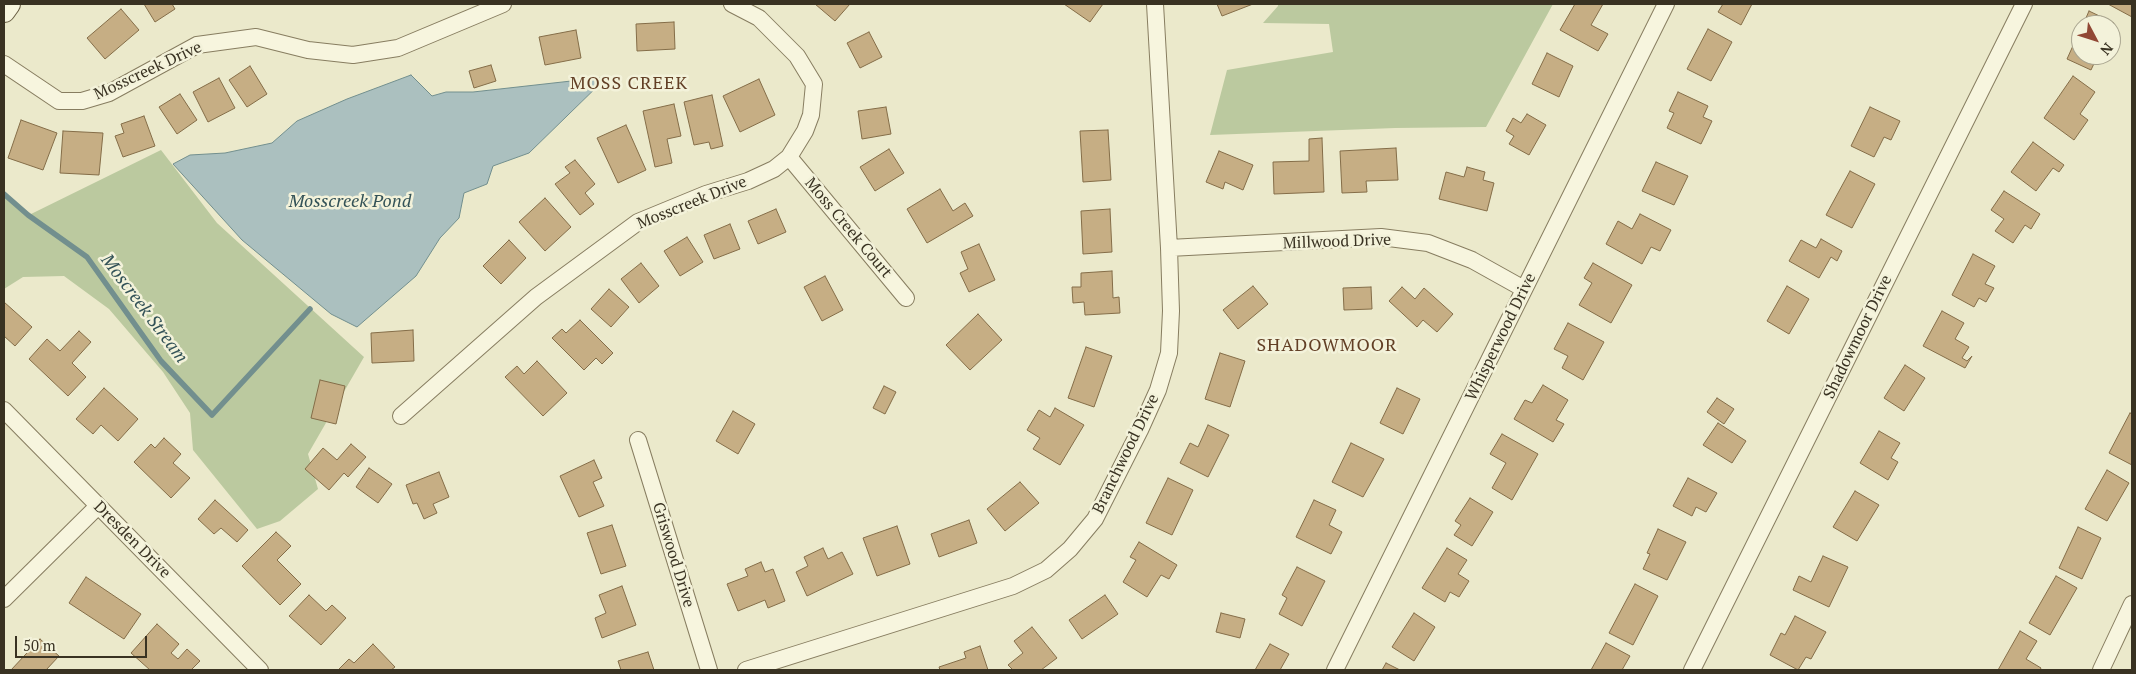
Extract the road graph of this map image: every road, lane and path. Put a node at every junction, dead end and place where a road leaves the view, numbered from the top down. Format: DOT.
graph roads {
  1 [pos="10,4"];
  2 [pos="503,4"];
  3 [pos="732,4"];
  4 [pos="1155,4"];
  5 [pos="1666,4"];
  6 [pos="2024,4"];
  7 [pos="4,11"];
  8 [pos="4,64"];
  9 [pos="789,157"];
  10 [pos="1169,248"];
  11 [pos="1524,289"];
  12 [pos="906,298"];
  13 [pos="4,410"];
  14 [pos="401,416"];
  15 [pos="638,440"];
  16 [pos="98,506"];
  17 [pos="4,599"];
  18 [pos="2132,604"];
  19 [pos="260,670"];
  20 [pos="709,670"];
  21 [pos="746,670"];
  22 [pos="1335,670"];
  23 [pos="1692,670"];
  24 [pos="2101,670"];
  1 -- 7 [label="main road"];
  2 -- 8 [label="street, Mosscreek Drive"];
  3 -- 9 [label="street, Mosscreek Drive"];
  4 -- 10 [label="street, Branchwood Drive"];
  5 -- 11 [label="street, Whisperwood Drive"];
  6 -- 23 [label="street, Shadowmoor Drive"];
  9 -- 12 [label="street, Moss Creek Court"];
  9 -- 14 [label="street, Mosscreek Drive"];
  10 -- 11 [label="street, Millwood Drive"];
  10 -- 21 [label="street, Branchwood Drive"];
  11 -- 22 [label="street, Whisperwood Drive"];
  13 -- 16 [label="street, Dresden Drive"];
  15 -- 20 [label="street, Griswood Drive"];
  16 -- 17 [label="street"];
  16 -- 19 [label="street, Dresden Drive"];
  18 -- 24 [label="street"];
}
